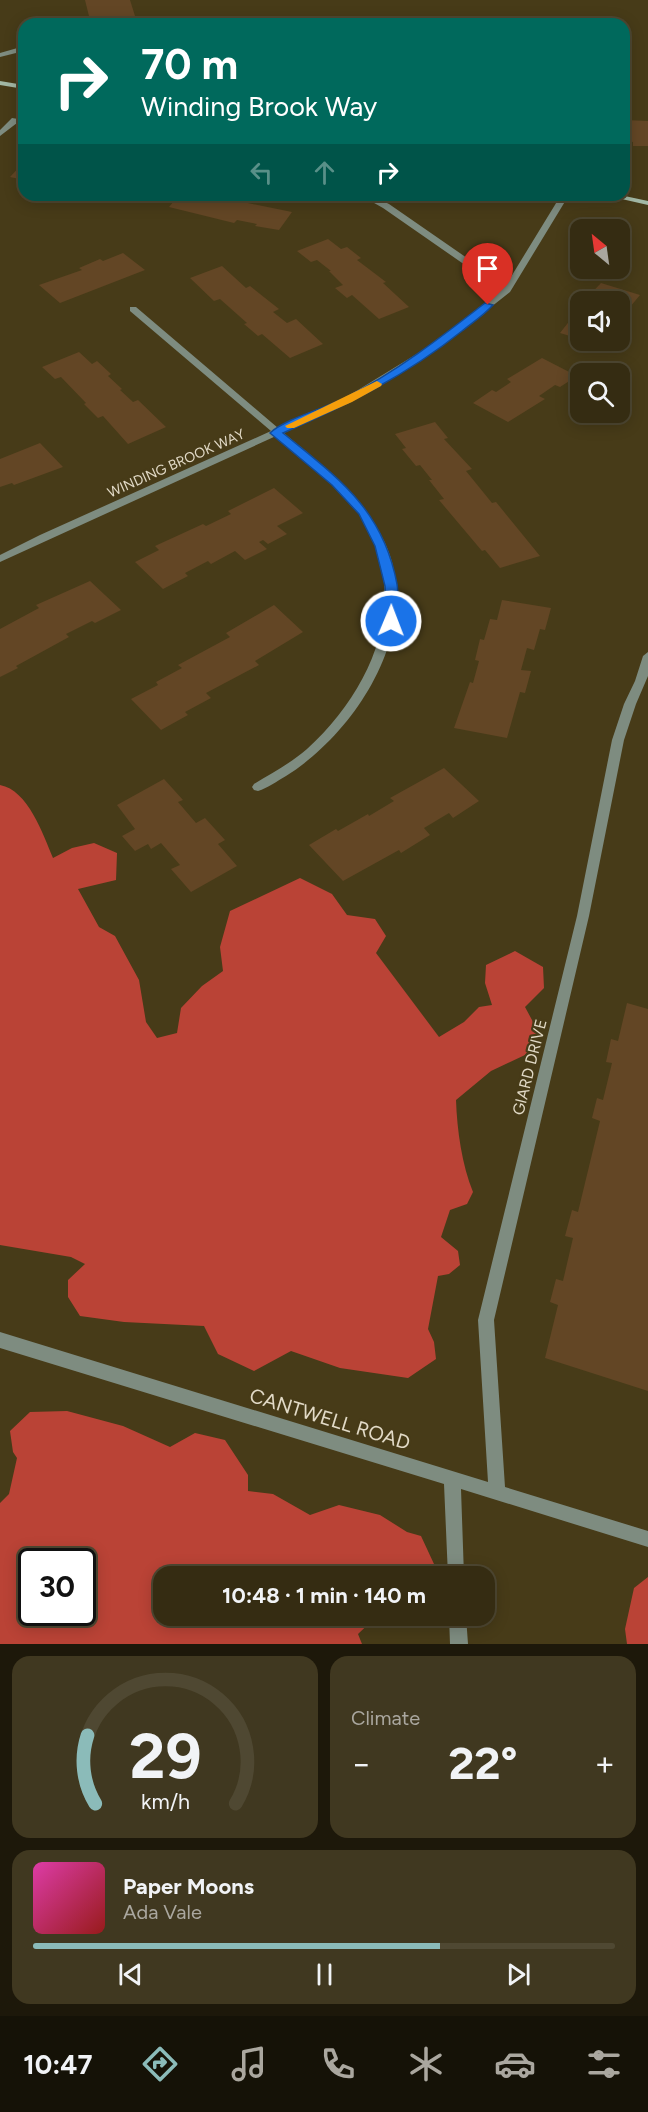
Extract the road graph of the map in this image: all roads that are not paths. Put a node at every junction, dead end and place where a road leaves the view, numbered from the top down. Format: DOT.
graph roads {
  1 [pos="18,50"];
  2 [pos="0,55"];
  3 [pos="0,83"];
  4 [pos="18,86"];
  5 [pos="18,121"];
  6 [pos="0,134"];
  7 [pos="630,199"];
  8 [pos="376,201"];
  9 [pos="561,201"];
  10 [pos="648,203"];
  11 [pos="507,290"];
  12 [pos="133,309"];
  13 [pos="276,433"];
  14 [pos="0,559"];
  15 [pos="648,656"];
  16 [pos="258,787"];
  17 [pos="0,1340"];
  18 [pos="452,1479"];
  19 [pos="497,1493"];
  20 [pos="648,1539"];
  21 [pos="456,1566"];
  22 [pos="458,1626"];
  23 [pos="459,1644"];
  1 -- 2 [label="street"];
  3 -- 4 [label="street"];
  5 -- 6 [label="street"];
  7 -- 10 [label="street"];
  8 -- 11 [label="street"];
  9 -- 11 [label="street, WINDING BROOK WAY"];
  11 -- 13 [label="street, WINDING BROOK WAY"];
  12 -- 13 [label="street"];
  13 -- 14 [label="street, WINDING BROOK WAY"];
  13 -- 16 [label="street"];
  15 -- 19 [label="street, GIARD DRIVE"];
  17 -- 18 [label="street, CANTWELL ROAD"];
  18 -- 19 [label="street, CANTWELL ROAD"];
  18 -- 21 [label="street"];
  19 -- 20 [label="street, CANTWELL ROAD"];
  22 -- 23 [label="street"];
}
